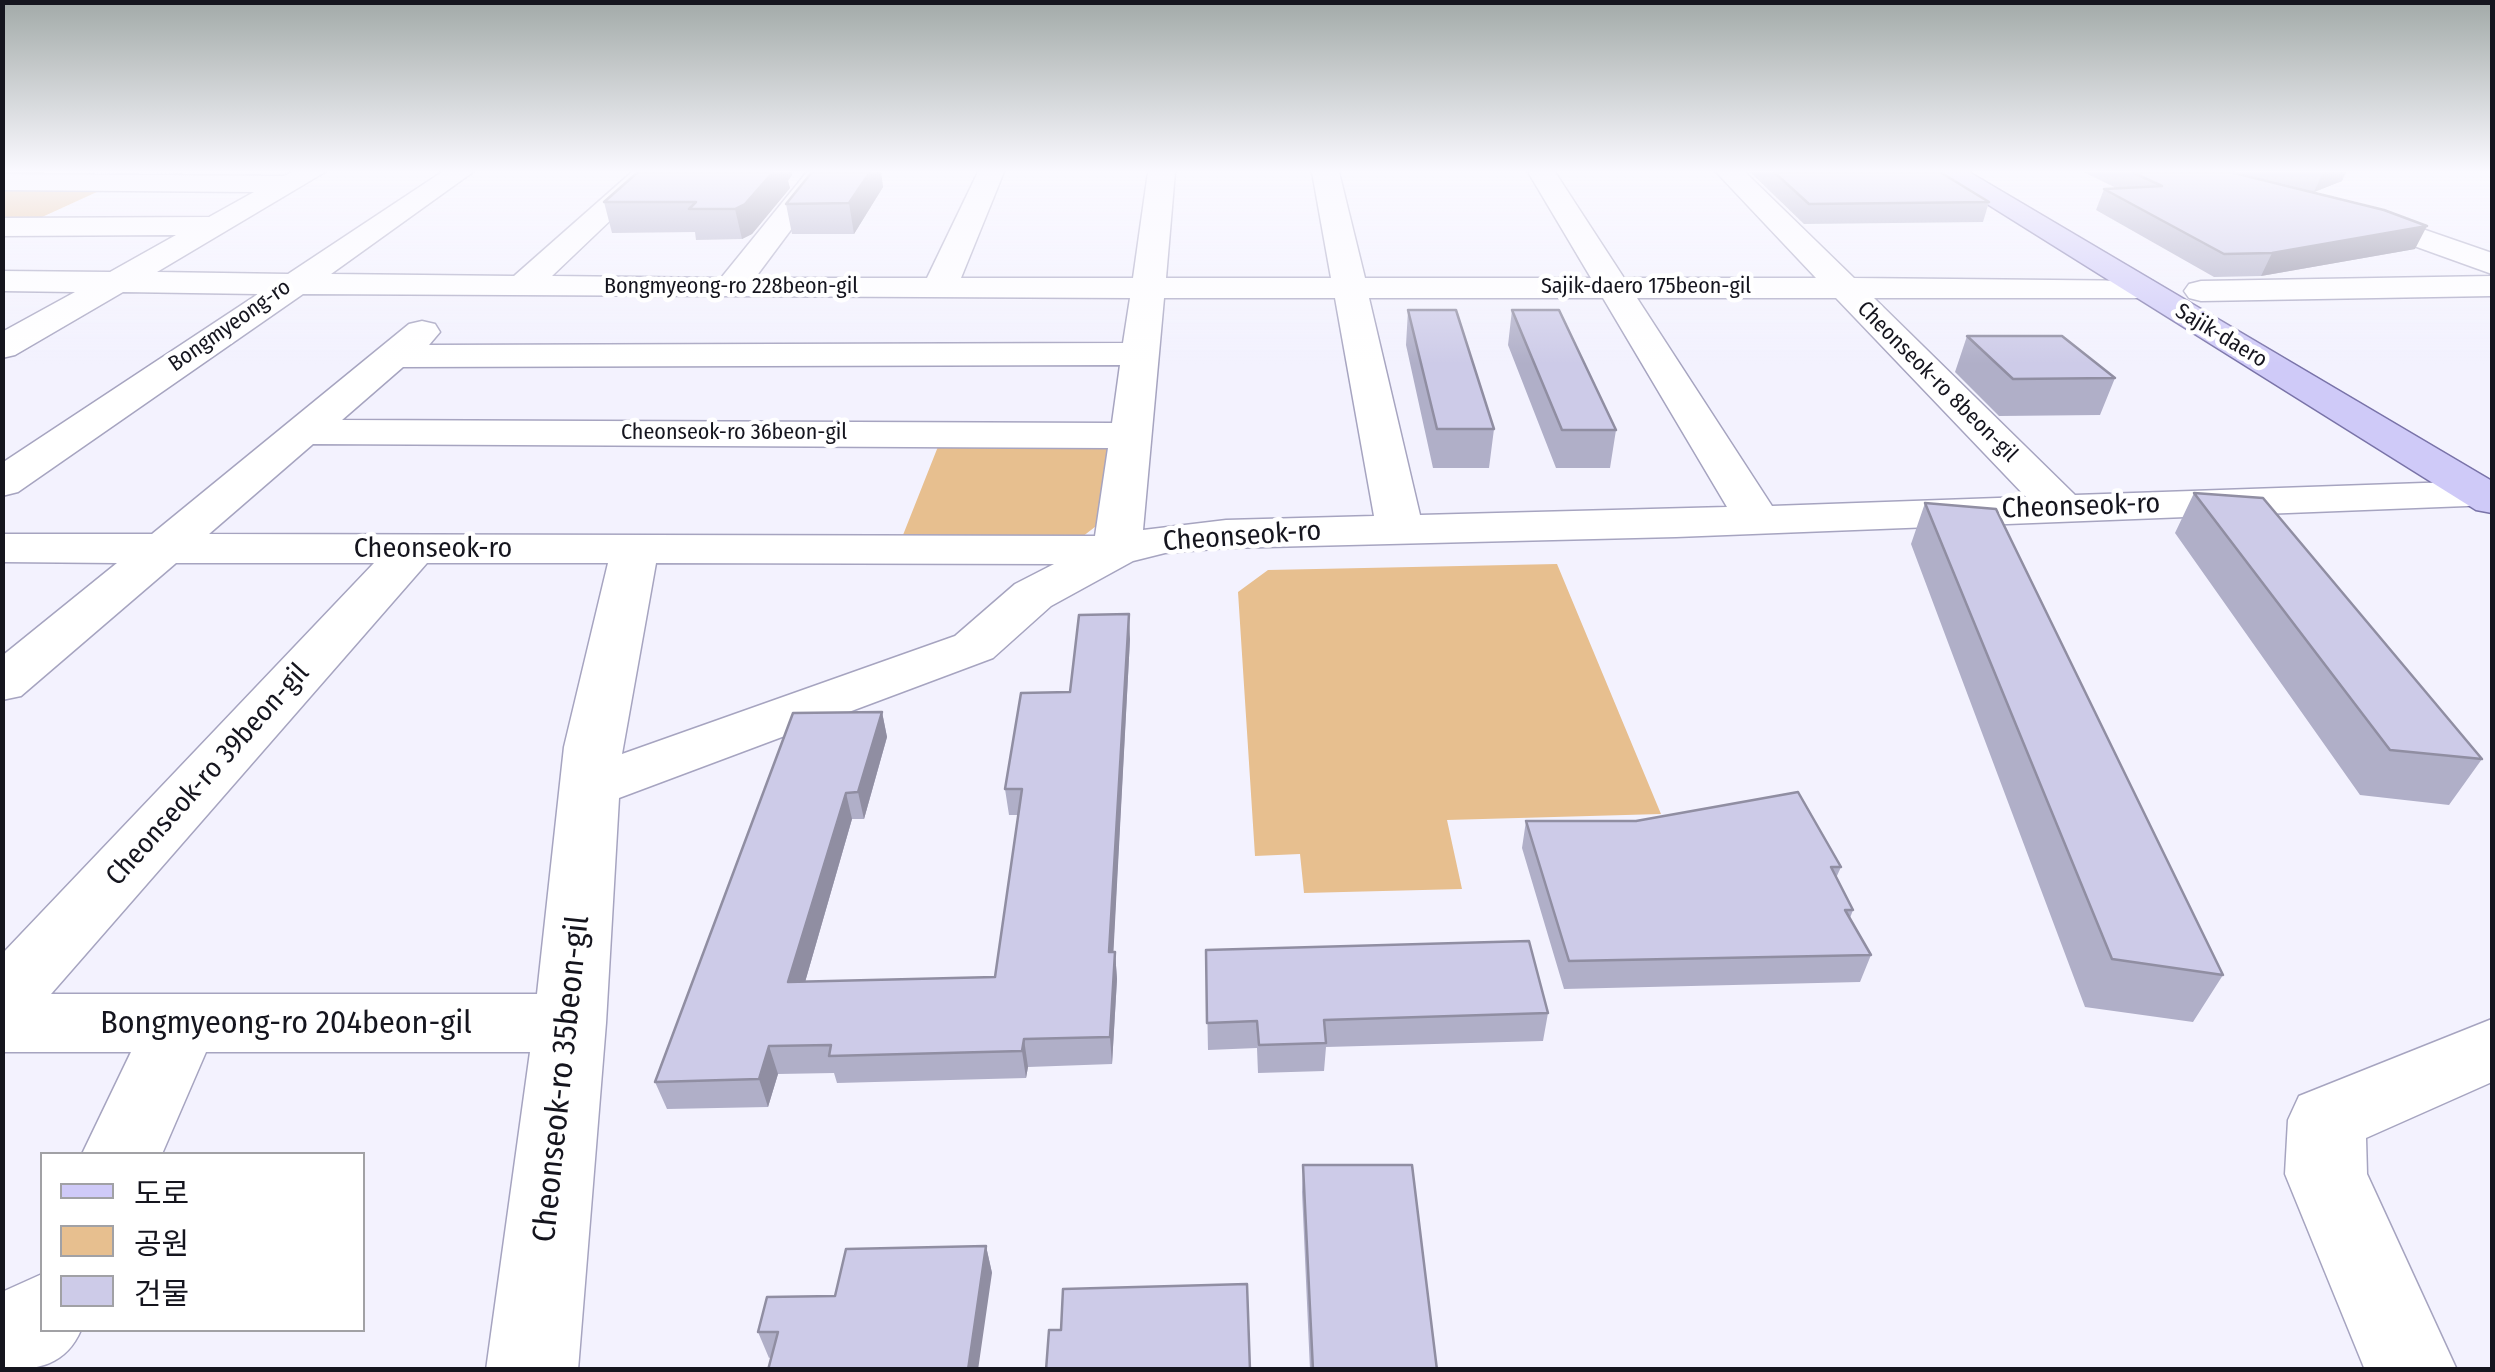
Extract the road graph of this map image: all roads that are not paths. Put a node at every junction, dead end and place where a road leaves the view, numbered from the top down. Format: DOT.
graph roads {
  1 [pos="196,236"];
  2 [pos="363,236"];
  3 [pos="577,236"];
  4 [pos="771,236"];
  5 [pos="963,236"];
  6 [pos="1155,236"];
  7 [pos="1340,236"];
  8 [pos="1584,236"];
  9 [pos="1793,236"];
  10 [pos="2055,236"];
  11 [pos="2104,236"];
  12 [pos="2419,236"];
  13 [pos="2492,264"];
  14 [pos="2,281"];
  15 [pos="116,281"];
  16 [pos="292,283"];
  17 [pos="477,286"];
  18 [pos="522,286"];
  19 [pos="940,286"];
  20 [pos="1351,286"];
  21 [pos="1616,286"];
  22 [pos="2492,286"];
  23 [pos="1150,287"];
  24 [pos="1843,287"];
  25 [pos="730,288"];
  26 [pos="2141,288"];
  27 [pos="2201,292"];
  28 [pos="2,346"];
  29 [pos="1138,354"];
  30 [pos="393,356"];
  31 [pos="2424,419"];
  32 [pos="302,432"];
  33 [pos="1128,436"];
  34 [pos="2,483"];
  35 [pos="2487,497"];
  36 [pos="2060,507"];
  37 [pos="1758,520"];
  38 [pos="1400,529"];
  39 [pos="2,548"];
  40 [pos="164,548"];
  41 [pos="414,549"];
  42 [pos="635,549"];
  43 [pos="1117,550"];
  44 [pos="2,684"];
  45 [pos="589,788"];
  46 [pos="2,1001"];
  47 [pos="2,1023"];
  48 [pos="570,1023"];
  49 [pos="181,1025"];
  50 [pos="2492,1049"];
  51 [pos="123,1152"];
  52 [pos="40,1317"];
  53 [pos="2,1344"];
  54 [pos="532,1370"];
  55 [pos="2411,1370"];
  1 -- 15 [label="street"];
  2 -- 16 [label="street, Bongmyeong-ro"];
  3 -- 18 [label="street"];
  4 -- 25 [label="street"];
  5 -- 19 [label="street"];
  6 -- 23 [label="street"];
  7 -- 20 [label="street"];
  8 -- 21 [label="street"];
  9 -- 24 [label="street, Cheonseok-ro 8beon-gil"];
  10 -- 26 [label="main road, Sajik-daero"];
  11 -- 27 [label="main road, Sajik-daero"];
  12 -- 13 [label="street"];
  14 -- 15 [label="street, Bongmyeong-ro 228beon-gil"];
  15 -- 16 [label="street, Bongmyeong-ro 228beon-gil"];
  15 -- 28 [label="street"];
  16 -- 17 [label="street, Bongmyeong-ro 228beon-gil"];
  16 -- 34 [label="street, Bongmyeong-ro"];
  17 -- 18 [label="street, Bongmyeong-ro 228beon-gil"];
  17 -- 30 [label="street"];
  18 -- 25 [label="street, Bongmyeong-ro 228beon-gil"];
  19 -- 23 [label="street, Bongmyeong-ro 228beon-gil"];
  19 -- 25 [label="street, Bongmyeong-ro 228beon-gil"];
  20 -- 21 [label="street, Sajik-daero 175beon-gil"];
  20 -- 23 [label="street, Sajik-daero 175beon-gil"];
  20 -- 38 [label="street"];
  21 -- 24 [label="street, Sajik-daero 175beon-gil"];
  21 -- 37 [label="street"];
  22 -- 27 [label="street"];
  23 -- 29 [label="street"];
  24 -- 26 [label="street, Sajik-daero 175beon-gil"];
  24 -- 36 [label="street, Cheonseok-ro 8beon-gil"];
  26 -- 35 [label="main road, Sajik-daero"];
  27 -- 31 [label="main road, Sajik-daero"];
  29 -- 30 [label="street"];
  29 -- 33 [label="street"];
  30 -- 32 [label="street"];
  32 -- 33 [label="street, Cheonseok-ro 36beon-gil"];
  32 -- 40 [label="street"];
  33 -- 43 [label="street"];
  35 -- 36 [label="street, Cheonseok-ro"];
  36 -- 37 [label="street, Cheonseok-ro"];
  37 -- 38 [label="street, Cheonseok-ro"];
  38 -- 43 [label="street, Cheonseok-ro"];
  39 -- 40 [label="street, Cheonseok-ro"];
  40 -- 41 [label="street, Cheonseok-ro"];
  40 -- 44 [label="street"];
  41 -- 42 [label="street, Cheonseok-ro"];
  41 -- 46 [label="street, Cheonseok-ro 39beon-gil"];
  42 -- 43 [label="street, Cheonseok-ro"];
  42 -- 45 [label="street, Cheonseok-ro 35beon-gil"];
  43 -- 45 [label="street"];
  45 -- 48 [label="street, Cheonseok-ro 35beon-gil"];
  47 -- 49 [label="street, Bongmyeong-ro 204beon-gil"];
  48 -- 49 [label="street, Bongmyeong-ro 204beon-gil"];
  48 -- 54 [label="street, Cheonseok-ro 35beon-gil"];
  49 -- 51 [label="street"];
  50 -- 55 [label="street"];
  52 -- 53 [label="street"];
}
